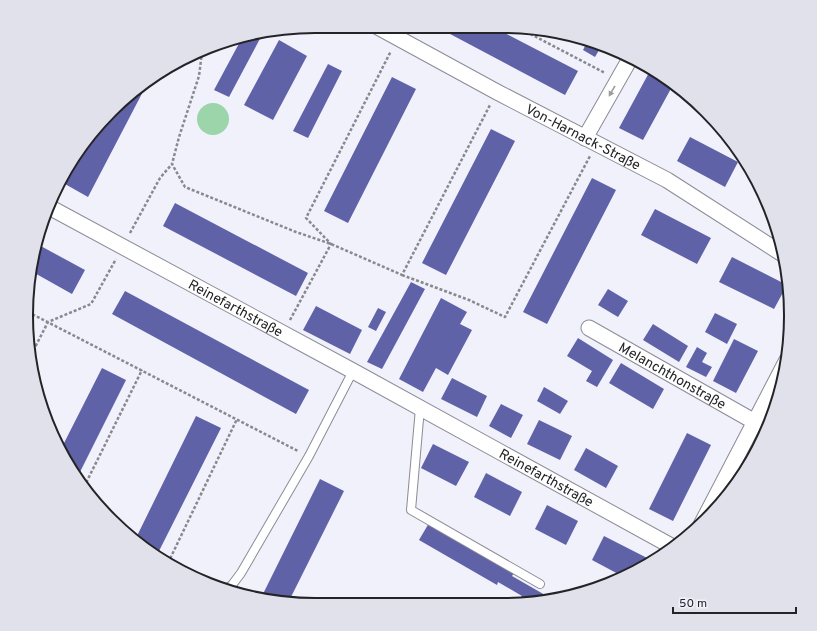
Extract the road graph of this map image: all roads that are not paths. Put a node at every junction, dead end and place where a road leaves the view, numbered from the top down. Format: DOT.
graph roads {
  1 [pos="391,33"];
  2 [pos="628,63"];
  3 [pos="591,141"];
  4 [pos="54,210"];
  5 [pos="776,250"];
  6 [pos="590,328"];
  7 [pos="353,372"];
  8 [pos="776,381"];
  9 [pos="420,408"];
  10 [pos="755,422"];
  11 [pos="712,504"];
  12 [pos="667,544"];
  13 [pos="540,584"];
  14 [pos="233,585"];
  1 -- 3 [label="street, Von-Harnack-Straße"];
  2 -- 3 [label="street, one-way"];
  3 -- 5 [label="street, Von-Harnack-Straße"];
  4 -- 7 [label="street, Reinefarthstraße"];
  6 -- 10 [label="street, Melanchthonstraße"];
  7 -- 9 [label="street, Reinefarthstraße"];
  7 -- 14 [label="lane"];
  8 -- 10 [label="street"];
  9 -- 12 [label="street, Reinefarthstraße"];
  9 -- 13 [label="lane"];
  10 -- 11 [label="street"];
}
